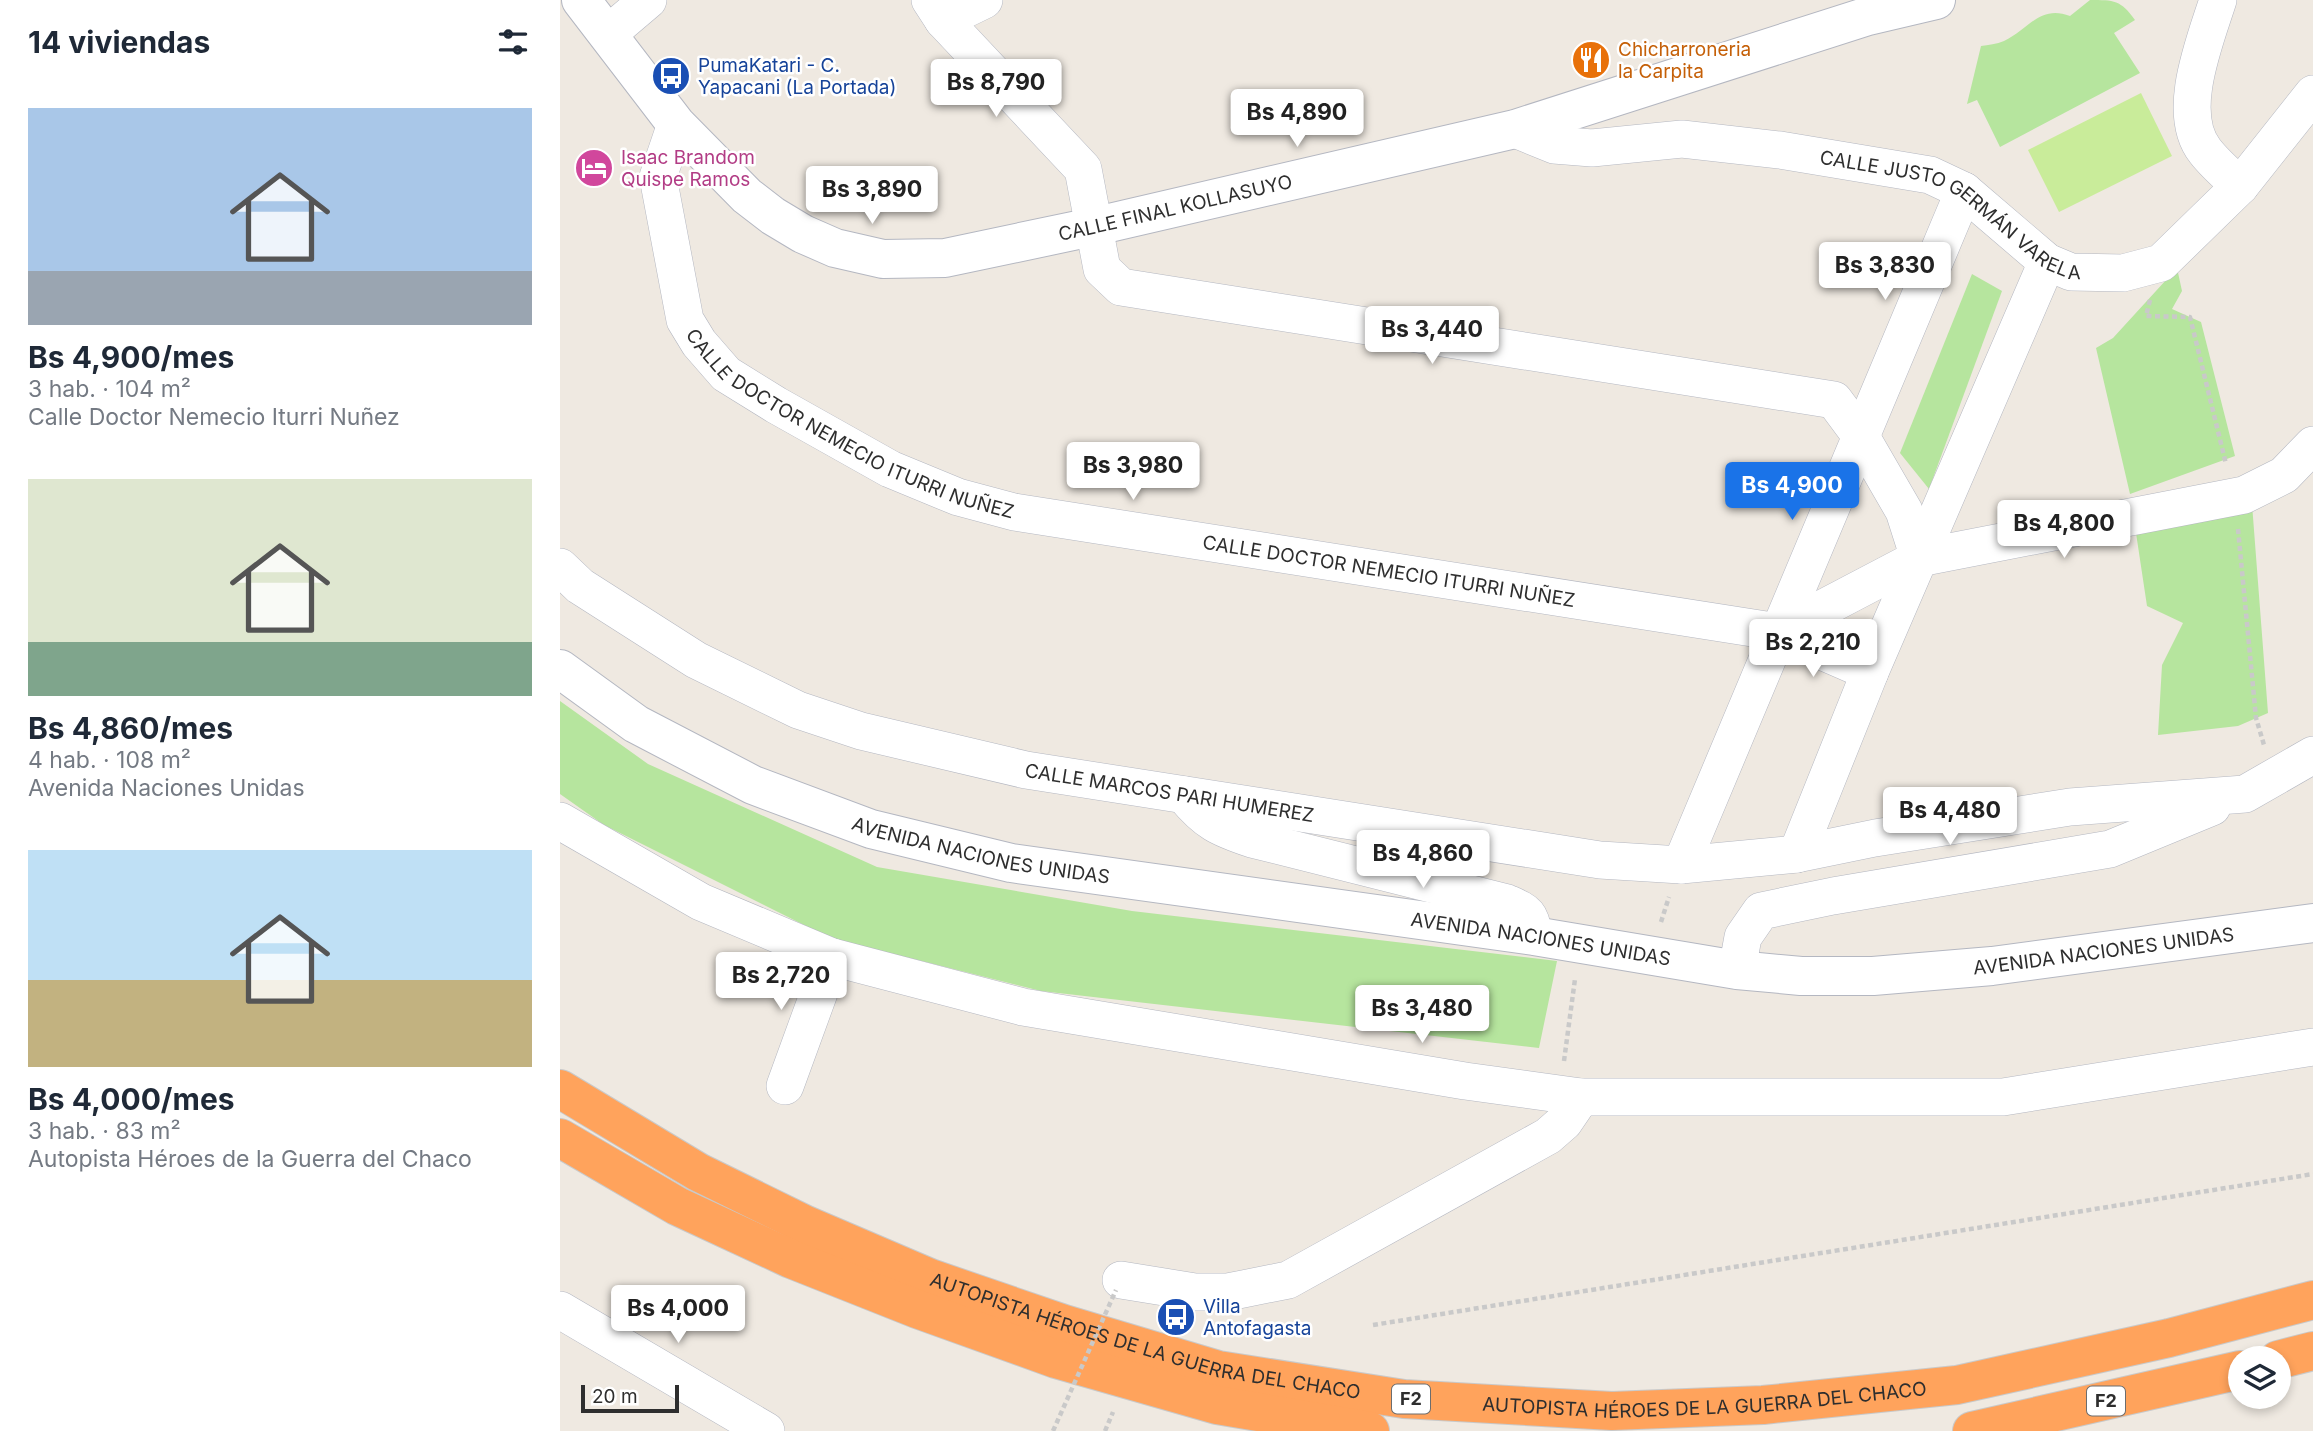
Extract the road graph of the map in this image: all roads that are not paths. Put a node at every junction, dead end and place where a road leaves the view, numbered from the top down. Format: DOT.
graph roads {
  1 [pos="581,0"];
  2 [pos="649,0"];
  3 [pos="984,0"];
  4 [pos="1936,0"];
  5 [pos="2218,0"];
  6 [pos="936,10"];
  7 [pos="608,33"];
  8 [pos="2313,94"];
  9 [pos="676,124"];
  10 [pos="1515,129"];
  11 [pos="2240,186"];
  12 [pos="1964,191"];
  13 [pos="1092,227"];
  14 [pos="2047,262"];
  15 [pos="1860,435"];
  16 [pos="2313,445"];
  17 [pos="1919,558"];
  18 [pos="560,566"];
  19 [pos="1778,632"];
  20 [pos="560,669"];
  21 [pos="1871,673"];
  22 [pos="2313,755"];
  23 [pos="2245,794"];
  24 [pos="1184,795"];
  25 [pos="560,821"];
  26 [pos="1797,854"];
  27 [pos="1681,865"];
  28 [pos="2313,923"];
  29 [pos="1534,936"];
  30 [pos="832,957"];
  31 [pos="1737,971"];
  32 [pos="2313,1047"];
  33 [pos="785,1086"];
  34 [pos="560,1089"];
  35 [pos="1571,1095"];
  36 [pos="560,1138"];
  37 [pos="1119,1285"];
  38 [pos="2313,1300"];
  39 [pos="560,1310"];
  40 [pos="2313,1351"];
  41 [pos="2291,1357"];
  42 [pos="2228,1373"];
  43 [pos="766,1431"];
  44 [pos="1370,1431"];
  45 [pos="1972,1431"];
  1 -- 7 [label="street, CALLE FINAL KOLLASUYO"];
  2 -- 7 [label="street"];
  3 -- 6 [label="street"];
  4 -- 10 [label="street, CALLE FINAL KOLLASUYO"];
  5 -- 11 [label="street"];
  6 -- 13 [label="street"];
  7 -- 9 [label="street, CALLE FINAL KOLLASUYO"];
  8 -- 11 [label="street, CALLE JUSTO GERMÁN VARELA"];
  9 -- 13 [label="street, CALLE FINAL KOLLASUYO"];
  9 -- 19 [label="street, CALLE DOCTOR NEMECIO ITURRI NUÑEZ"];
  10 -- 12 [label="street, CALLE JUSTO GERMÁN VARELA"];
  10 -- 13 [label="street, CALLE FINAL KOLLASUYO"];
  11 -- 14 [label="street, CALLE JUSTO GERMÁN VARELA"];
  12 -- 14 [label="street, CALLE JUSTO GERMÁN VARELA"];
  12 -- 15 [label="street"];
  13 -- 15 [label="street"];
  14 -- 17 [label="street"];
  15 -- 17 [label="street"];
  15 -- 19 [label="street"];
  16 -- 17 [label="street"];
  17 -- 19 [label="street"];
  17 -- 21 [label="street"];
  18 -- 24 [label="street, CALLE MARCOS PARI HUMEREZ"];
  19 -- 21 [label="street, CALLE DOCTOR NEMECIO ITURRI NUÑEZ"];
  19 -- 27 [label="street"];
  20 -- 29 [label="street, AVENIDA NACIONES UNIDAS"];
  21 -- 26 [label="street"];
  22 -- 23 [label="street, CALLE MARCOS PARI HUMEREZ"];
  23 -- 26 [label="street, CALLE MARCOS PARI HUMEREZ"];
  23 -- 31 [label="street"];
  24 -- 27 [label="street, CALLE MARCOS PARI HUMEREZ"];
  24 -- 29 [label="street"];
  25 -- 30 [label="street"];
  26 -- 27 [label="street, CALLE MARCOS PARI HUMEREZ"];
  28 -- 31 [label="street, AVENIDA NACIONES UNIDAS"];
  29 -- 31 [label="street, AVENIDA NACIONES UNIDAS"];
  30 -- 33 [label="street"];
  30 -- 35 [label="street"];
  32 -- 35 [label="street"];
  34 -- 38 [label="highway, AUTOPISTA HÉROES DE LA GUERRA DEL CHACO / F2"];
  35 -- 37 [label="street"];
  36 -- 44 [label="highway, AUTOPISTA HÉROES DE LA GUERRA DEL CHACO / F2"];
  39 -- 43 [label="street"];
  40 -- 41 [label="highway"];
  42 -- 45 [label="highway, F2"];
}
